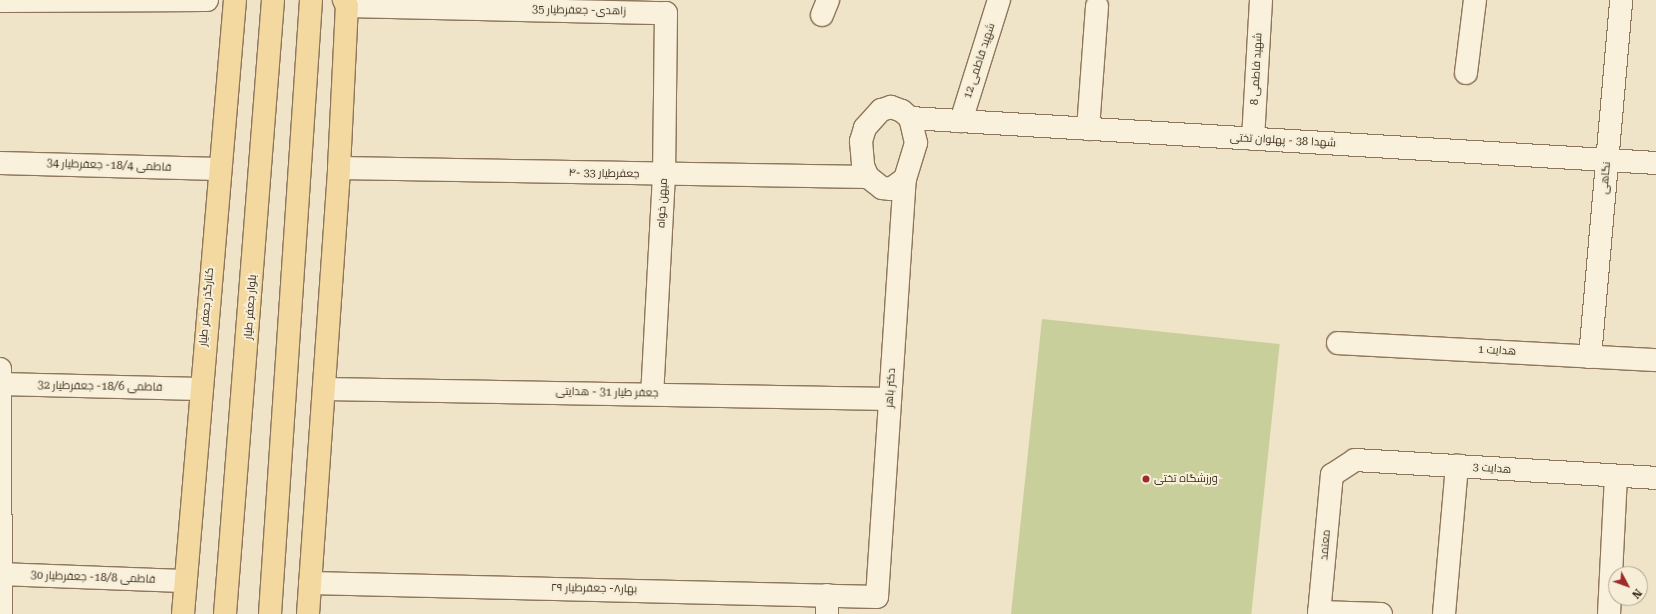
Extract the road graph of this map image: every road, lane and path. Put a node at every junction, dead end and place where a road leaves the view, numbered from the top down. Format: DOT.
graph roads {
  1 [pos="207,0"];
  2 [pos="235,0"];
  3 [pos="273,0"];
  4 [pos="311,0"];
  5 [pos="999,0"];
  6 [pos="1261,0"];
  7 [pos="1475,0"];
  8 [pos="1621,0"];
  9 [pos="0,1"];
  10 [pos="346,3"];
  11 [pos="1097,6"];
  12 [pos="666,13"];
  13 [pos="1466,73"];
  14 [pos="910,118"];
  15 [pos="961,121"];
  16 [pos="1088,129"];
  17 [pos="1253,139"];
  18 [pos="1608,160"];
  19 [pos="0,163"];
  20 [pos="1656,163"];
  21 [pos="339,168"];
  22 [pos="218,170"];
  23 [pos="664,175"];
  24 [pos="868,178"];
  25 [pos="905,179"];
  26 [pos="1338,343"];
  27 [pos="1590,357"];
  28 [pos="1656,360"];
  29 [pos="0,369"];
  30 [pos="0,384"];
  31 [pos="200,389"];
  32 [pos="324,390"];
  33 [pos="652,394"];
  34 [pos="890,399"];
  35 [pos="0,460"];
  36 [pos="1457,466"];
  37 [pos="1332,475"];
  38 [pos="1616,477"];
  39 [pos="1656,478"];
  40 [pos="1,574"];
  41 [pos="185,582"];
  42 [pos="310,583"];
  43 [pos="877,597"];
  44 [pos="827,604"];
  45 [pos="1,607"];
  46 [pos="1319,613"];
  47 [pos="183,614"];
  48 [pos="225,614"];
  49 [pos="270,614"];
  50 [pos="308,614"];
  51 [pos="1382,614"];
  52 [pos="1444,614"];
  53 [pos="1609,614"];
  1 -- 9 [label="street"];
  2 -- 22 [label="main road, کنارگذر جعفر طیار"];
  3 -- 48 [label="main road, بلوار جعفر طیار"];
  4 -- 49 [label="main road"];
  5 -- 15 [label="street, شهید فاطمی 12"];
  6 -- 17 [label="street, شهید فاطمی 8"];
  7 -- 13 [label="street"];
  8 -- 18 [label="street, نگاهی"];
  10 -- 12 [label="street, زاهدی- جعفرطیار 35"];
  10 -- 21 [label="main road"];
  11 -- 16 [label="street"];
  12 -- 23 [label="street, میهن خواه"];
  14 -- 15 [label="street, شهدا 38 - پهلوان تختی"];
  14 -- 24 [label="street"];
  14 -- 25 [label="street"];
  15 -- 16 [label="street, شهدا 38 - پهلوان تختی"];
  16 -- 17 [label="street, شهدا 38 - پهلوان تختی"];
  17 -- 18 [label="street, شهدا 38 - پهلوان تختی"];
  18 -- 20 [label="street, شهدا 38 - پهلوان تختی"];
  18 -- 27 [label="street, نگاهی"];
  19 -- 22 [label="street, فاطمی 18/4- جعفرطیار 34"];
  21 -- 23 [label="street, ۴- جعفرطیار 33"];
  21 -- 32 [label="main road"];
  22 -- 31 [label="main road, کنارگذر جعفر طیار"];
  23 -- 24 [label="street, ۴- جعفرطیار 33"];
  23 -- 33 [label="street, میهن خواه"];
  24 -- 25 [label="street"];
  25 -- 34 [label="street, دکتر باهر"];
  26 -- 27 [label="street, هدایت 1"];
  27 -- 28 [label="street, هدایت 1"];
  29 -- 30 [label="street"];
  30 -- 31 [label="street, فاطمی 18/6- جعفرطیار 32"];
  30 -- 35 [label="street"];
  31 -- 41 [label="main road, کنارگذر جعفر طیار"];
  32 -- 33 [label="street, جعفر طیار 31 - هدایتی"];
  32 -- 42 [label="main road"];
  33 -- 34 [label="street, جعفر طیار 31 - هدایتی"];
  34 -- 43 [label="street, دکتر باهر"];
  35 -- 40 [label="street"];
  36 -- 37 [label="street, هدایت 3"];
  36 -- 38 [label="street, هدایت 3"];
  36 -- 52 [label="street"];
  37 -- 46 [label="street, معتمد"];
  38 -- 39 [label="street, هدایت 3"];
  38 -- 53 [label="street"];
  40 -- 41 [label="street, فاطمی 18/8- جعفرطیار 30"];
  40 -- 45 [label="street"];
  41 -- 47 [label="main road, کنارگذر جعفر طیار"];
  42 -- 44 [label="street, بهار۸- جعفرطیار ۲۹"];
  42 -- 50 [label="main road"];
  43 -- 44 [label="street, بهار۸- جعفرطیار ۲۹"];
  46 -- 51 [label="street"];
}
